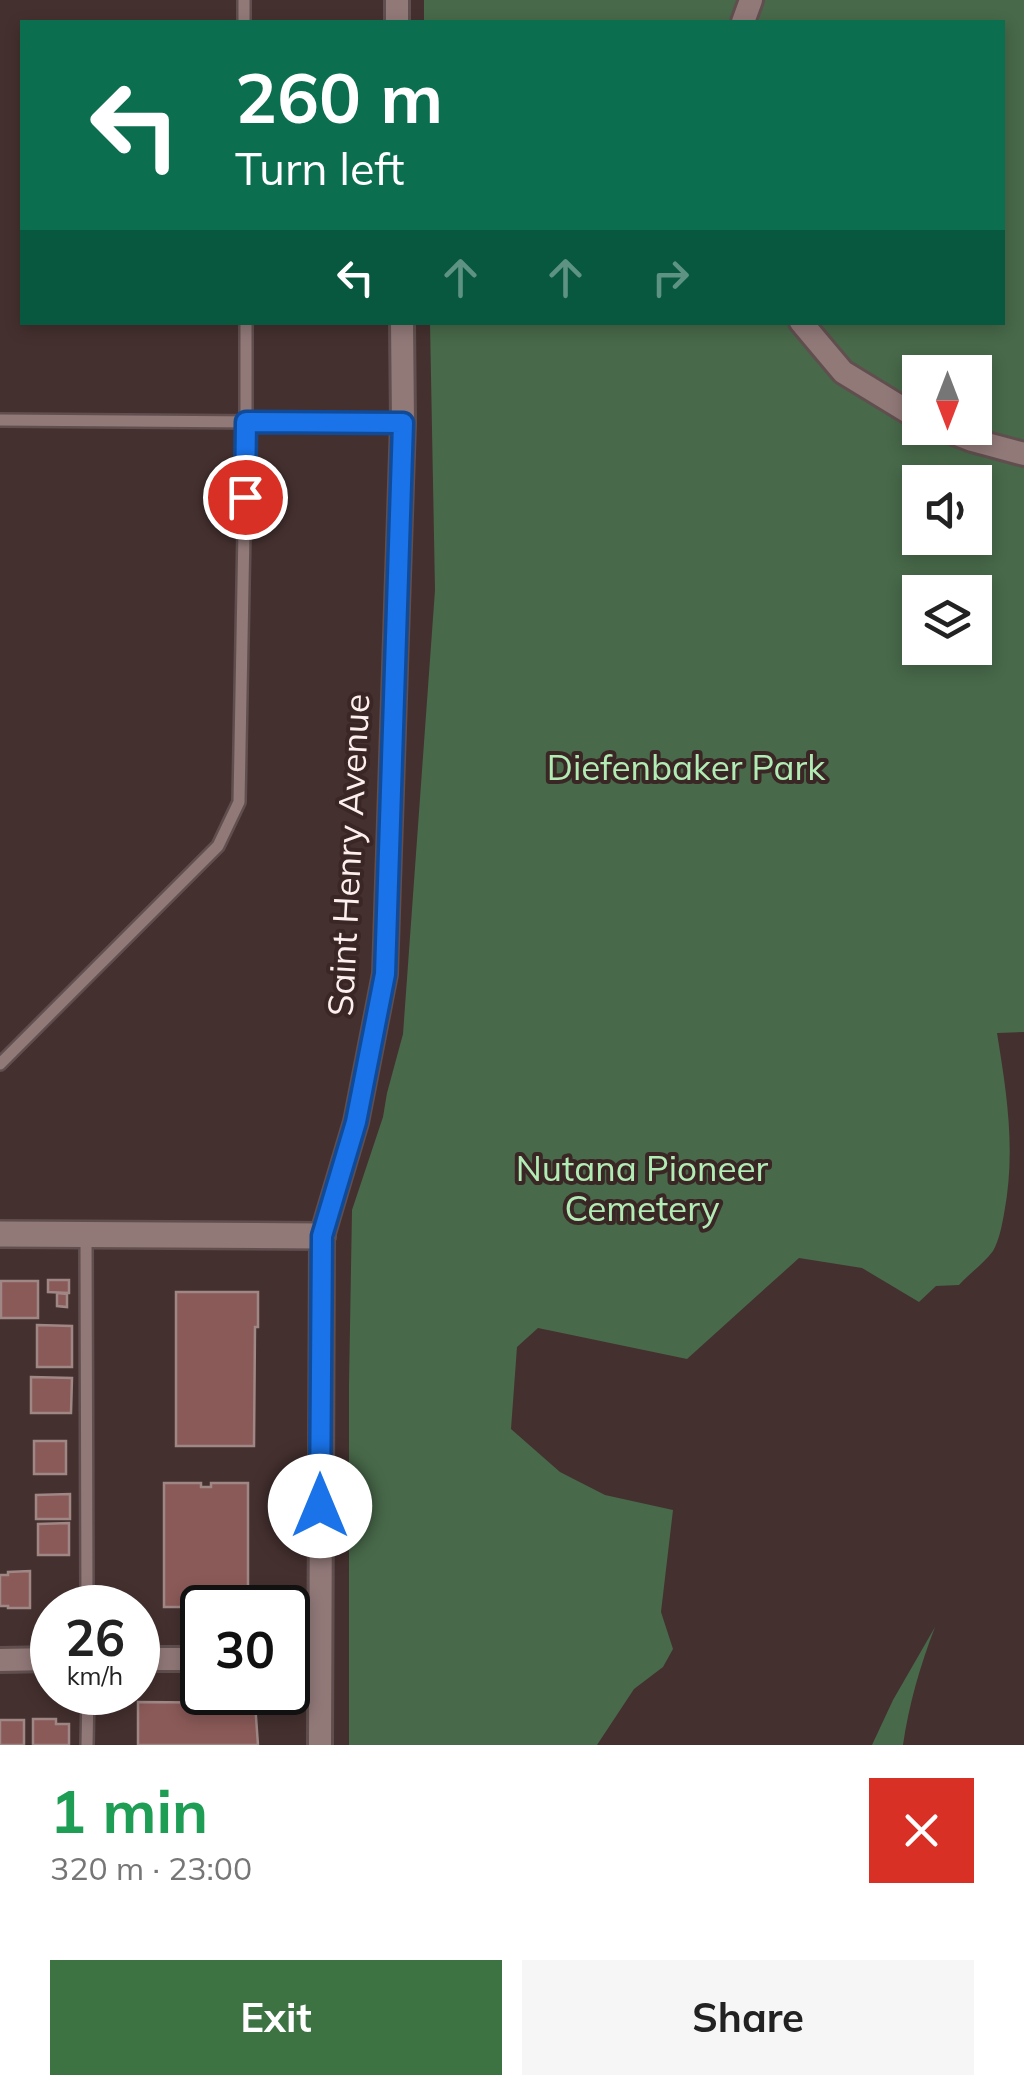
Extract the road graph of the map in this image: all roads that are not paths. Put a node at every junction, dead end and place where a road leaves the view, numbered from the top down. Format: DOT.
graph roads {
  1 [pos="246,325"];
  2 [pos="402,325"];
  3 [pos="803,325"];
  4 [pos="902,408"];
  5 [pos="0,420"];
  6 [pos="246,422"];
  7 [pos="403,423"];
  8 [pos="991,445"];
  9 [pos="1024,454"];
  10 [pos="0,1064"];
  11 [pos="0,1234"];
  12 [pos="86,1234"];
  13 [pos="322,1236"];
  14 [pos="87,1585"];
  15 [pos="310,1659"];
  16 [pos="320,1659"];
  17 [pos="0,1660"];
  18 [pos="30,1660"];
  19 [pos="88,1715"];
  20 [pos="87,1745"];
  21 [pos="320,1745"];
  1 -- 6 [label="lane"];
  2 -- 7 [label="street, Saint Henry Avenue"];
  3 -- 4 [label="street"];
  5 -- 6 [label="lane"];
  6 -- 7 [label="lane"];
  6 -- 10 [label="lane"];
  7 -- 13 [label="street, Saint Henry Avenue"];
  8 -- 9 [label="street"];
  11 -- 12 [label="street"];
  12 -- 13 [label="street"];
  12 -- 14 [label="lane"];
  13 -- 16 [label="street, Saint Henry Avenue"];
  15 -- 16 [label="street"];
  16 -- 21 [label="street, Saint Henry Avenue"];
  17 -- 18 [label="street"];
  19 -- 20 [label="lane"];
}
